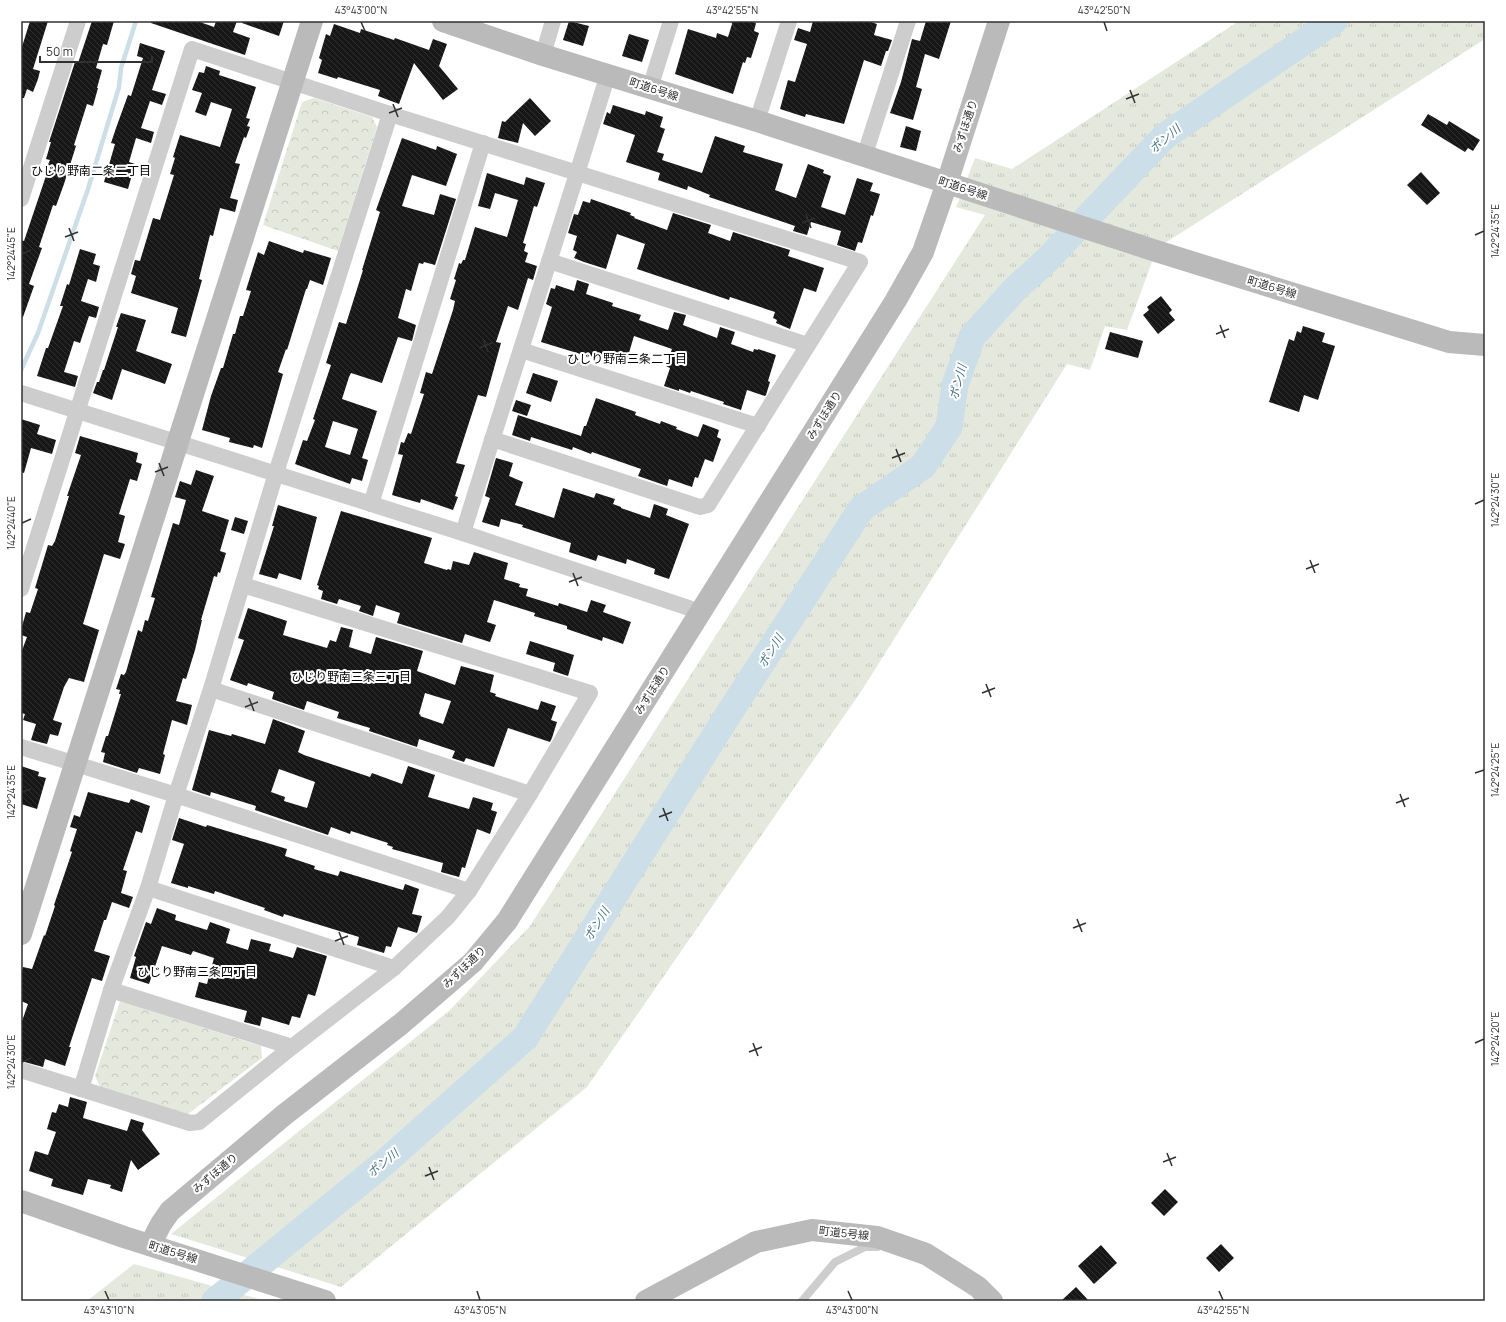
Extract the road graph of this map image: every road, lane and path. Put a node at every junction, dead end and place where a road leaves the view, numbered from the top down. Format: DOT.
graph roads {
  1 [pos="78,21"];
  2 [pos="312,21"];
  3 [pos="443,21"];
  4 [pos="554,21"];
  5 [pos="672,21"];
  6 [pos="789,21"];
  7 [pos="908,21"];
  8 [pos="999,21"];
  9 [pos="543,55"];
  10 [pos="608,74"];
  11 [pos="293,81"];
  12 [pos="650,88"];
  13 [pos="390,114"];
  14 [pos="757,121"];
  15 [pos="483,143"];
  16 [pos="864,157"];
  17 [pos="578,172"];
  18 [pos="947,183"];
  19 [pos="21,199"];
  20 [pos="549,261"];
  21 [pos="808,345"];
  22 [pos="1485,345"];
  23 [pos="522,350"];
  24 [pos="21,393"];
  25 [pos="78,410"];
  26 [pos="758,426"];
  27 [pos="492,439"];
  28 [pos="178,442"];
  29 [pos="276,473"];
  30 [pos="371,504"];
  31 [pos="463,534"];
  32 [pos="243,585"];
  33 [pos="21,589"];
  34 [pos="701,612"];
  35 [pos="211,690"];
  36 [pos="21,747"];
  37 [pos="76,764"];
  38 [pos="530,794"];
  39 [pos="176,795"];
  40 [pos="148,888"];
  41 [pos="469,891"];
  42 [pos="21,934"];
  43 [pos="394,968"];
  44 [pos="111,990"];
  45 [pos="292,1047"];
  46 [pos="21,1070"];
  47 [pos="81,1089"];
  48 [pos="21,1201"];
  49 [pos="150,1245"];
  50 [pos="910,1248"];
  51 [pos="318,1299"];
  52 [pos="646,1301"];
  53 [pos="802,1301"];
  54 [pos="992,1301"];
  1 -- 19 [label="street"];
  2 -- 11 [label="street"];
  3 -- 9 [label="street, 町道6号線"];
  4 -- 9 [label="street"];
  5 -- 12 [label="street"];
  6 -- 14 [label="street"];
  7 -- 16 [label="street"];
  8 -- 18 [label="street, みずほ通り"];
  9 -- 10 [label="street, 町道6号線"];
  10 -- 12 [label="street, 町道6号線"];
  10 -- 17 [label="street"];
  11 -- 13 [label="street"];
  11 -- 25 [label="street"];
  11 -- 28 [label="street"];
  12 -- 14 [label="street, 町道6号線"];
  13 -- 15 [label="street"];
  13 -- 29 [label="street"];
  14 -- 16 [label="street, 町道6号線"];
  15 -- 17 [label="street"];
  15 -- 30 [label="street"];
  16 -- 18 [label="street, 町道6号線"];
  17 -- 20 [label="street"];
  17 -- 21 [label="street"];
  18 -- 22 [label="street, 町道6号線"];
  18 -- 34 [label="street, みずほ通り"];
  20 -- 21 [label="street"];
  20 -- 23 [label="street"];
  21 -- 26 [label="street"];
  23 -- 26 [label="street"];
  23 -- 27 [label="street"];
  24 -- 25 [label="street"];
  25 -- 28 [label="street"];
  25 -- 33 [label="street"];
  26 -- 27 [label="street"];
  27 -- 31 [label="street"];
  28 -- 29 [label="street"];
  28 -- 37 [label="street"];
  29 -- 30 [label="street"];
  29 -- 32 [label="street"];
  30 -- 31 [label="street"];
  31 -- 34 [label="street"];
  32 -- 35 [label="street"];
  32 -- 38 [label="street"];
  34 -- 49 [label="street, みずほ通り"];
  35 -- 38 [label="street"];
  35 -- 39 [label="street"];
  36 -- 37 [label="street"];
  37 -- 39 [label="street"];
  37 -- 42 [label="street"];
  38 -- 41 [label="street"];
  39 -- 40 [label="street"];
  39 -- 41 [label="street"];
  40 -- 43 [label="street"];
  40 -- 44 [label="street"];
  41 -- 43 [label="street"];
  43 -- 45 [label="street"];
  44 -- 45 [label="street"];
  44 -- 47 [label="street"];
  45 -- 47 [label="street"];
  46 -- 47 [label="street"];
  48 -- 49 [label="street, 町道5号線"];
  49 -- 51 [label="street, 町道5号線"];
  50 -- 52 [label="street, 町道5号線"];
  50 -- 53 [label="lane"];
  50 -- 54 [label="street, 町道5号線"];
}
